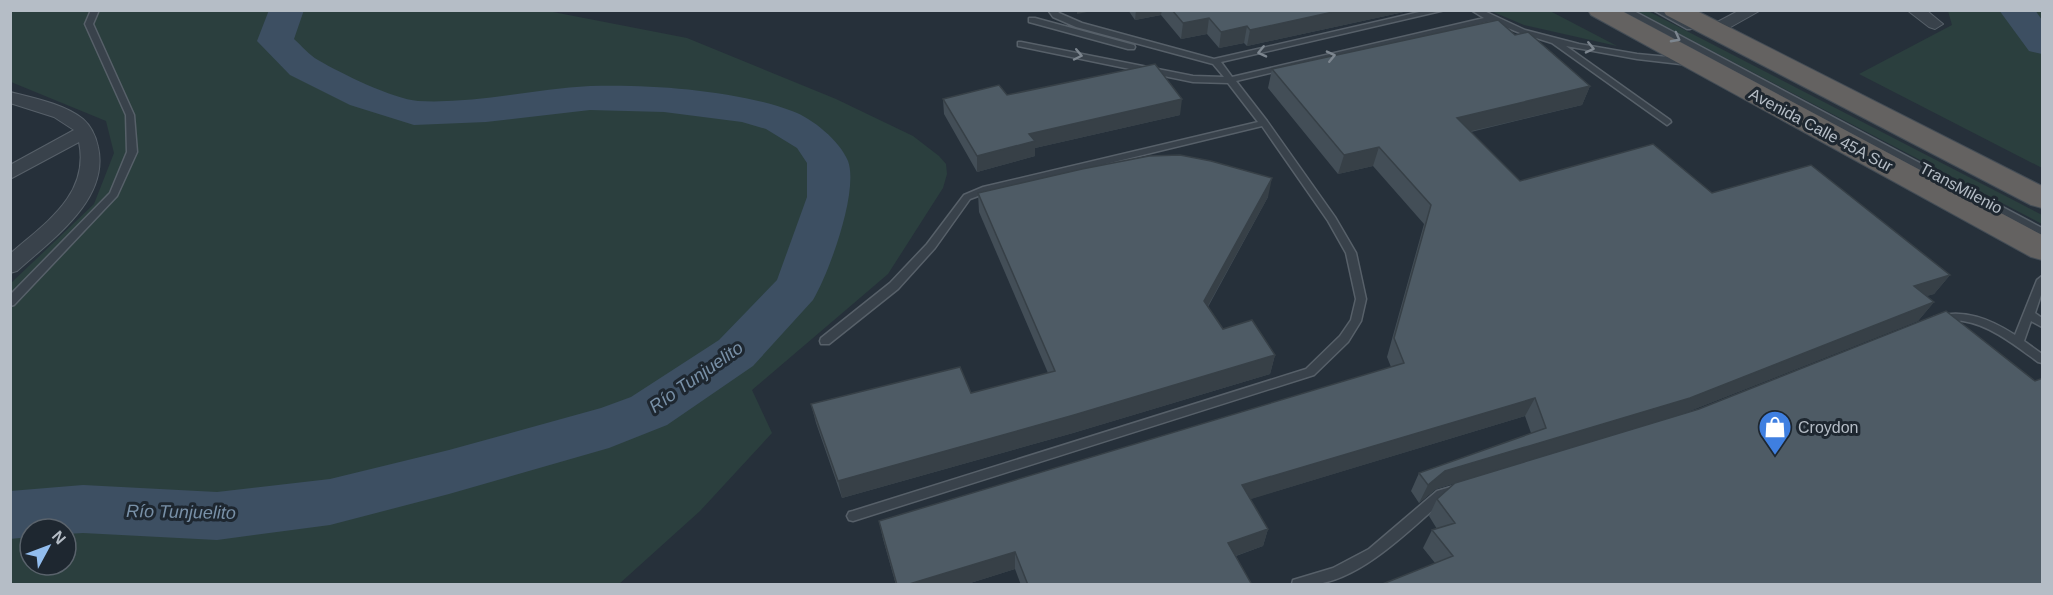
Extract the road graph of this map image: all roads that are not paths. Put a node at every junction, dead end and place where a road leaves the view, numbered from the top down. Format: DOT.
graph roads {
  1 [pos="95,10"];
  2 [pos="1052,10"];
  3 [pos="1442,10"];
  4 [pos="1475,10"];
  5 [pos="1600,10"];
  6 [pos="1625,10"];
  7 [pos="1657,10"];
  8 [pos="1675,10"];
  9 [pos="1753,10"];
  10 [pos="1916,10"];
  11 [pos="1491,19"];
  12 [pos="1032,20"];
  13 [pos="1935,24"];
  14 [pos="1714,30"];
  15 [pos="1551,39"];
  16 [pos="1021,44"];
  17 [pos="1216,62"];
  18 [pos="1697,63"];
  19 [pos="1230,80"];
  20 [pos="15,102"];
  21 [pos="1667,122"];
  22 [pos="1264,123"];
  23 [pos="84,132"];
  24 [pos="10,173"];
  25 [pos="2043,198"];
  26 [pos="2043,208"];
  27 [pos="2043,232"];
  28 [pos="2043,249"];
  29 [pos="10,266"];
  30 [pos="2043,280"];
  31 [pos="10,302"];
  32 [pos="2029,314"];
  33 [pos="2043,323"];
  34 [pos="1925,325"];
  35 [pos="825,341"];
  36 [pos="2018,342"];
  37 [pos="2043,359"];
  38 [pos="1464,488"];
  39 [pos="853,516"];
  40 [pos="1298,585"];
  1 -- 31 [label="lane"];
  2 -- 17 [label="lane"];
  3 -- 17 [label="lane, one-way"];
  4 -- 11 [label="lane"];
  5 -- 18 [label="highway, Avenida Calle 45A Sur"];
  6 -- 27 [label="lane, TransMilenio, one-way"];
  7 -- 26 [label="lane, TransMilenio"];
  8 -- 14 [label="highway"];
  9 -- 14 [label="street"];
  10 -- 13 [label="street"];
  11 -- 15 [label="lane"];
  19 -- 11 [label="lane, one-way"];
  12 -- 17 [label="lane"];
  14 -- 25 [label="highway"];
  15 -- 18 [label="lane, one-way"];
  15 -- 21 [label="lane"];
  16 -- 19 [label="lane, one-way"];
  17 -- 19 [label="lane"];
  18 -- 28 [label="highway, Avenida Calle 45A Sur"];
  19 -- 22 [label="lane"];
  20 -- 23 [label="street"];
  22 -- 35 [label="lane"];
  22 -- 39 [label="lane"];
  23 -- 24 [label="street"];
  23 -- 29 [label="street"];
  30 -- 32 [label="lane"];
  32 -- 33 [label="lane"];
  32 -- 36 [label="lane"];
  34 -- 36 [label="lane"];
  36 -- 37 [label="lane"];
  38 -- 40 [label="lane"];
}
